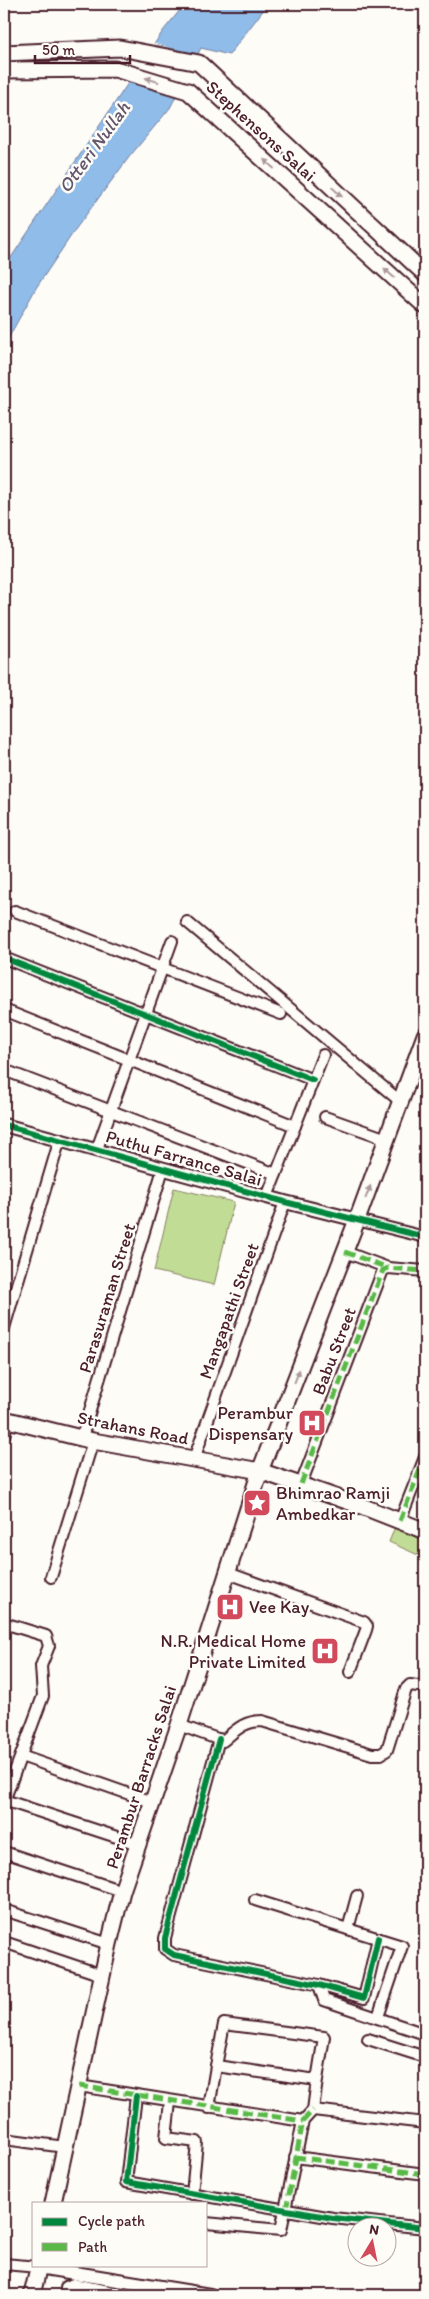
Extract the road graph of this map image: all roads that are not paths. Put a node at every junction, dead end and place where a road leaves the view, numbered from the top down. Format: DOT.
graph roads {
  1 [pos="4,53"];
  2 [pos="4,70"];
  3 [pos="425,274"];
  4 [pos="425,306"];
  5 [pos="15,911"];
  6 [pos="187,922"];
  7 [pos="172,941"];
  8 [pos="4,958"];
  9 [pos="162,968"];
  10 [pos="4,1010"];
  11 [pos="146,1014"];
  12 [pos="280,1014"];
  13 [pos="425,1035"];
  14 [pos="323,1055"];
  15 [pos="129,1060"];
  16 [pos="4,1070"];
  17 [pos="313,1080"];
  18 [pos="401,1102"];
  19 [pos="110,1112"];
  20 [pos="325,1117"];
  21 [pos="4,1125"];
  22 [pos="295,1126"];
  23 [pos="60,1139"];
  24 [pos="388,1139"];
  25 [pos="97,1149"];
  26 [pos="163,1169"];
  27 [pos="276,1174"];
  28 [pos="268,1197"];
  29 [pos="285,1202"];
  30 [pos="357,1220"];
  31 [pos="425,1237"];
  32 [pos="345,1252"];
  33 [pos="388,1268"];
  34 [pos="425,1271"];
  35 [pos="4,1328"];
  36 [pos="6,1419"];
  37 [pos="4,1436"];
  38 [pos="88,1439"];
  39 [pos="425,1457"];
  40 [pos="194,1459"];
  41 [pos="260,1471"];
  42 [pos="301,1484"];
  43 [pos="400,1521"];
  44 [pos="425,1531"];
  45 [pos="228,1572"];
  46 [pos="51,1577"];
  47 [pos="4,1623"];
  48 [pos="350,1672"];
  49 [pos="425,1687"];
  50 [pos="179,1725"];
  51 [pos="219,1739"];
  52 [pos="21,1756"];
  53 [pos="4,1800"];
  54 [pos="152,1802"];
  55 [pos="138,1844"];
  56 [pos="4,1852"];
  57 [pos="122,1891"];
  58 [pos="357,1896"];
  59 [pos="255,1900"];
  60 [pos="4,1910"];
  61 [pos="348,1929"];
  62 [pos="378,1938"];
  63 [pos="4,1942"];
  64 [pos="108,1944"];
  65 [pos="102,1975"];
  66 [pos="319,1985"];
  67 [pos="378,2017"];
  68 [pos="425,2034"];
  69 [pos="368,2039"];
  70 [pos="425,2057"];
  71 [pos="216,2066"];
  72 [pos="317,2080"];
  73 [pos="79,2086"];
  74 [pos="136,2096"];
  75 [pos="170,2102"];
  76 [pos="209,2108"];
  77 [pos="313,2110"];
  78 [pos="303,2121"];
  79 [pos="425,2123"];
  80 [pos="4,2139"];
  81 [pos="66,2147"];
  82 [pos="295,2157"];
  83 [pos="425,2174"];
  84 [pos="192,2194"];
  85 [pos="53,2202"];
  86 [pos="286,2210"];
  87 [pos="208,2222"];
  88 [pos="425,2228"];
  89 [pos="4,2264"];
  90 [pos="32,2266"];
  91 [pos="38,2266"];
  92 [pos="142,2289"];
  93 [pos="162,2291"];
  94 [pos="32,2295"];
  95 [pos="65,2295"];
  96 [pos="128,2295"];
  97 [pos="210,2295"];
  1 -- 3 [label="main road, Stephensons Salai, one-way"];
  4 -- 2 [label="main road, Stephensons Salai, one-way"];
  5 -- 9 [label="street"];
  6 -- 18 [label="street"];
  7 -- 9 [label="street"];
  8 -- 11 [label="street"];
  9 -- 11 [label="street"];
  9 -- 12 [label="street"];
  10 -- 15 [label="street"];
  11 -- 15 [label="street"];
  11 -- 17 [label="street"];
  13 -- 18 [label="main road, Perambur Barracks Salai"];
  14 -- 17 [label="street"];
  15 -- 19 [label="street"];
  15 -- 22 [label="street"];
  16 -- 19 [label="street"];
  17 -- 22 [label="street"];
  18 -- 24 [label="main road, Perambur Barracks Salai"];
  19 -- 25 [label="street"];
  19 -- 27 [label="street"];
  20 -- 24 [label="street"];
  21 -- 23 [label="street, Puthu Farrance Salai"];
  22 -- 27 [label="street"];
  23 -- 25 [label="street, Puthu Farrance Salai"];
  23 -- 35 [label="street"];
  30 -- 24 [label="main road, Perambur Barracks Salai, one-way"];
  25 -- 26 [label="street, Puthu Farrance Salai"];
  26 -- 28 [label="street, Puthu Farrance Salai"];
  26 -- 38 [label="street, Parasuraman Street"];
  27 -- 28 [label="street"];
  28 -- 29 [label="street, Puthu Farrance Salai"];
  29 -- 30 [label="street, Puthu Farrance Salai"];
  29 -- 40 [label="street, Mangapathi Street"];
  30 -- 31 [label="street"];
  30 -- 32 [label="main road, Perambur Barracks Salai"];
  32 -- 33 [label="street"];
  41 -- 32 [label="main road, Perambur Barracks Salai, one-way"];
  33 -- 34 [label="street"];
  33 -- 42 [label="street, Babu Street"];
  36 -- 37 [label="street"];
  36 -- 38 [label="main road, Strahans Road"];
  38 -- 40 [label="main road, Strahans Road"];
  38 -- 46 [label="street, Parasuraman Street"];
  39 -- 43 [label="street"];
  40 -- 41 [label="main road, Strahans Road"];
  41 -- 42 [label="main road, Strahans Road"];
  41 -- 45 [label="main road, Perambur Barracks Salai"];
  42 -- 43 [label="main road, Strahans Road"];
  43 -- 44 [label="main road, Strahans Road"];
  45 -- 48 [label="street"];
  45 -- 50 [label="main road, Perambur Barracks Salai"];
  47 -- 52 [label="street"];
  49 -- 51 [label="street"];
  50 -- 51 [label="street"];
  50 -- 54 [label="main road, Perambur Barracks Salai"];
  51 -- 66 [label="street"];
  52 -- 53 [label="street"];
  52 -- 54 [label="street"];
  53 -- 55 [label="street"];
  54 -- 55 [label="main road, Perambur Barracks Salai"];
  55 -- 57 [label="main road, Perambur Barracks Salai"];
  56 -- 57 [label="street"];
  57 -- 64 [label="main road, Perambur Barracks Salai"];
  58 -- 61 [label="street"];
  59 -- 61 [label="street"];
  60 -- 64 [label="street"];
  61 -- 62 [label="street"];
  62 -- 66 [label="street"];
  62 -- 67 [label="street"];
  63 -- 65 [label="street"];
  64 -- 65 [label="main road, Perambur Barracks Salai"];
  65 -- 73 [label="main road, Perambur Barracks Salai"];
  66 -- 67 [label="street"];
  67 -- 68 [label="street"];
  69 -- 70 [label="street"];
  71 -- 72 [label="street"];
  71 -- 72 [label="street"];
  71 -- 76 [label="street"];
  72 -- 77 [label="street"];
  73 -- 74 [label="street"];
  73 -- 81 [label="main road, Perambur Barracks Salai"];
  74 -- 75 [label="street"];
  74 -- 84 [label="street"];
  75 -- 76 [label="street"];
  75 -- 84 [label="street"];
  76 -- 78 [label="street"];
  77 -- 78 [label="street"];
  77 -- 79 [label="street"];
  78 -- 82 [label="street"];
  80 -- 81 [label="street"];
  81 -- 85 [label="main road, Perambur Barracks Salai"];
  82 -- 83 [label="street"];
  82 -- 86 [label="street"];
  84 -- 86 [label="street"];
  86 -- 87 [label="street"];
  86 -- 88 [label="street"];
  89 -- 90 [label="street"];
  91 -- 92 [label="street"];
  91 -- 94 [label="main road"];
  92 -- 93 [label="street"];
  93 -- 97 [label="street"];
  95 -- 96 [label="street"];
}
